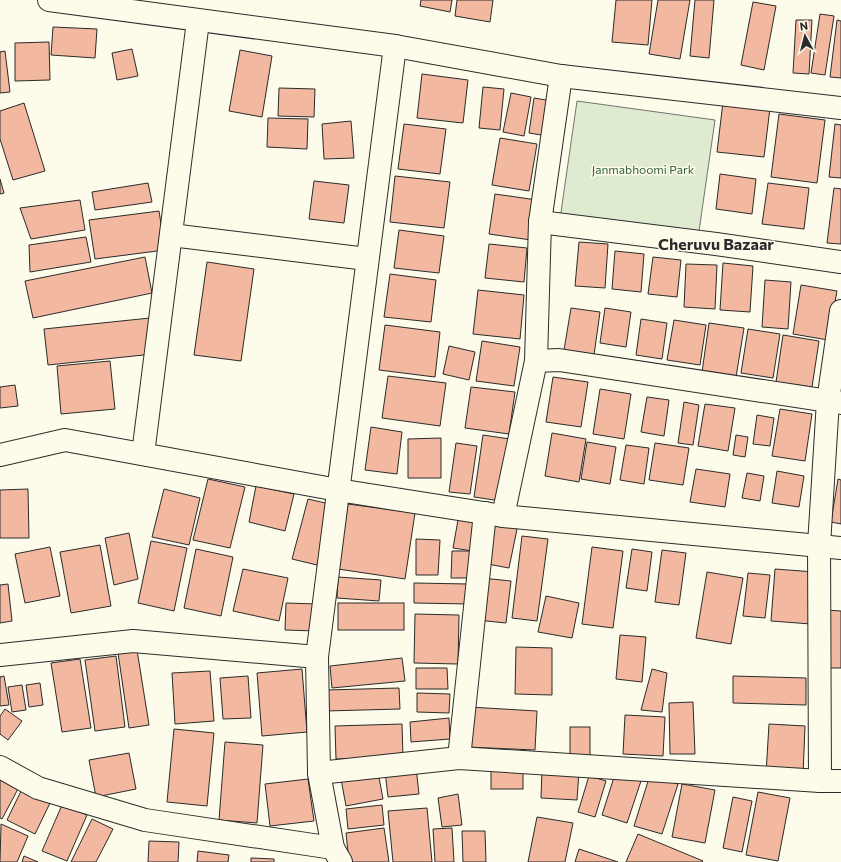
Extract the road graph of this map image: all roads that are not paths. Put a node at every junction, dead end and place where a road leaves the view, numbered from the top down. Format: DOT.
graph roads {
  1 [pos="49,0"];
  2 [pos="198,21"];
  3 [pos="394,46"];
  4 [pos="561,76"];
  5 [pos="841,108"];
  6 [pos="540,222"];
  7 [pos="171,235"];
  8 [pos="368,259"];
  9 [pos="841,262"];
  10 [pos="841,311"];
  11 [pos="536,361"];
  12 [pos="834,402"];
  13 [pos="143,454"];
  14 [pos="0,455"];
  15 [pos="338,490"];
  16 [pos="494,515"];
  17 [pos="819,545"];
  18 [pos="841,548"];
  19 [pos="0,655"];
  20 [pos="317,657"];
  21 [pos="459,758"];
  22 [pos="0,767"];
  23 [pos="319,773"];
  24 [pos="820,781"];
  25 [pos="841,781"];
  26 [pos="337,855"];
  1 -- 2 [label="street"];
  2 -- 3 [label="street"];
  2 -- 7 [label="street"];
  3 -- 4 [label="street"];
  3 -- 8 [label="street"];
  4 -- 5 [label="street"];
  4 -- 6 [label="street"];
  6 -- 9 [label="street"];
  6 -- 11 [label="street"];
  7 -- 8 [label="street"];
  7 -- 13 [label="street"];
  8 -- 15 [label="street"];
  10 -- 12 [label="street"];
  11 -- 12 [label="street"];
  11 -- 16 [label="street"];
  12 -- 17 [label="street"];
  13 -- 14 [label="street"];
  13 -- 15 [label="street"];
  15 -- 16 [label="street"];
  15 -- 20 [label="street"];
  16 -- 17 [label="street"];
  16 -- 21 [label="street"];
  17 -- 18 [label="street"];
  17 -- 24 [label="street"];
  19 -- 20 [label="street"];
  20 -- 23 [label="street"];
  21 -- 23 [label="street"];
  21 -- 24 [label="street"];
  22 -- 26 [label="street"];
  23 -- 26 [label="street"];
  24 -- 25 [label="street"];
}
